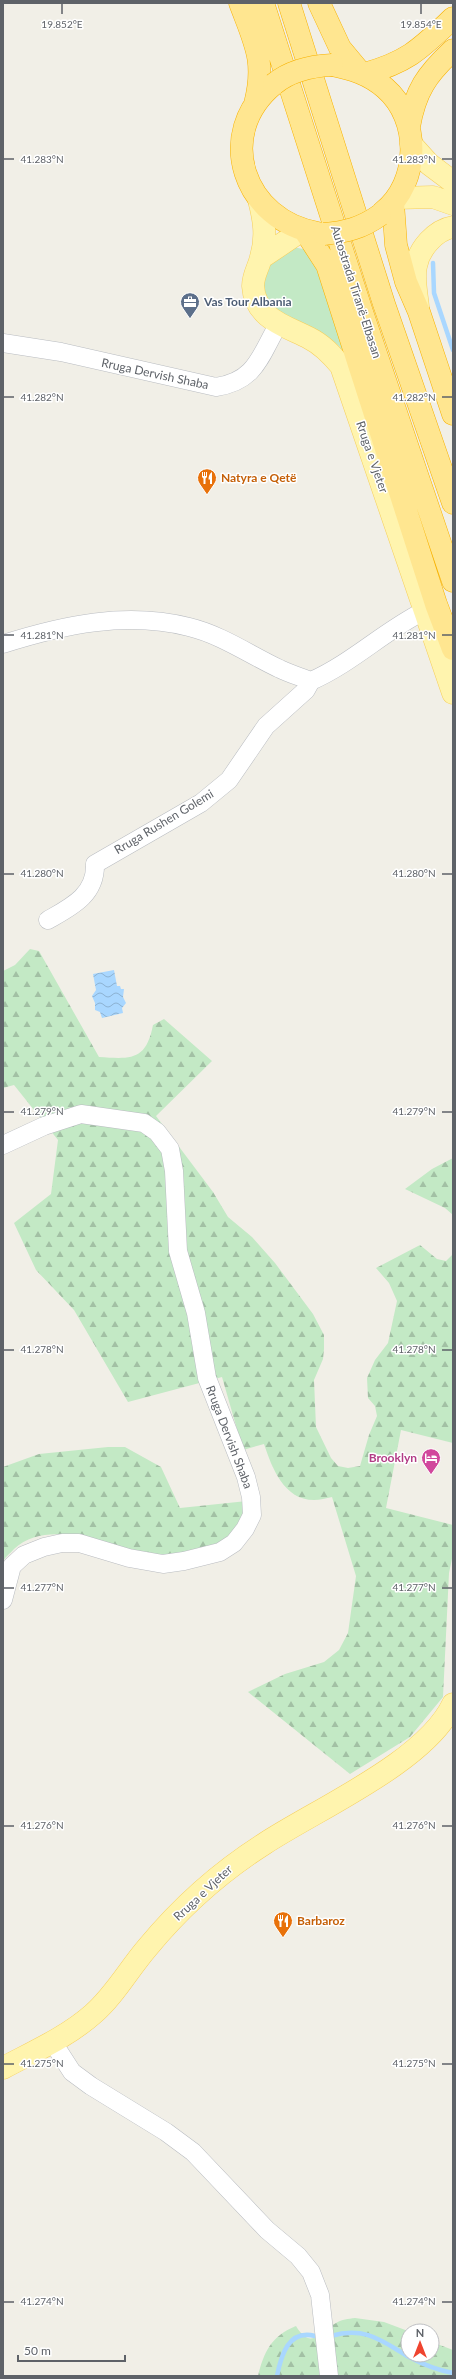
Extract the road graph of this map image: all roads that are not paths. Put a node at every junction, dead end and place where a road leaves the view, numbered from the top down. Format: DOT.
graph roads {
  1 [pos="240,3"];
  2 [pos="263,3"];
  3 [pos="289,3"];
  4 [pos="319,3"];
  5 [pos="453,18"];
  6 [pos="453,50"];
  7 [pos="362,73"];
  8 [pos="255,105"];
  9 [pos="410,136"];
  10 [pos="453,182"];
  11 [pos="259,200"];
  12 [pos="453,204"];
  13 [pos="390,205"];
  14 [pos="453,227"];
  15 [pos="310,232"];
  16 [pos="261,258"];
  17 [pos="419,312"];
  18 [pos="278,325"];
  19 [pos="3,343"];
  20 [pos="453,414"];
  21 [pos="453,503"];
  22 [pos="453,581"];
  23 [pos="424,611"];
  24 [pos="3,644"];
  25 [pos="453,649"];
  26 [pos="311,681"];
  27 [pos="453,693"];
  28 [pos="48,920"];
  29 [pos="3,1145"];
  30 [pos="3,1600"];
  31 [pos="453,1704"];
  32 [pos="52,2042"];
  33 [pos="3,2068"];
  34 [pos="329,2376"];
  1 -- 8 [label="highway"];
  2 -- 22 [label="highway, Autostrada Tiranë-Elbasan"];
  3 -- 21 [label="highway, Autostrada Tiranë-Elbasan"];
  4 -- 7 [label="highway"];
  5 -- 7 [label="highway"];
  6 -- 9 [label="highway"];
  7 -- 8 [label="highway, bridge"];
  7 -- 9 [label="highway"];
  8 -- 11 [label="highway"];
  9 -- 10 [label="main road"];
  9 -- 13 [label="highway"];
  11 -- 15 [label="highway"];
  11 -- 16 [label="main road, Rruga e Vjeter"];
  12 -- 13 [label="main road"];
  13 -- 15 [label="highway, bridge"];
  13 -- 17 [label="highway"];
  14 -- 17 [label="main road"];
  15 -- 16 [label="main road"];
  15 -- 25 [label="highway"];
  16 -- 18 [label="main road, Rruga e Vjeter"];
  17 -- 20 [label="highway"];
  18 -- 19 [label="street, Rruga Dervish Shaba"];
  18 -- 23 [label="main road, Rruga e Vjeter"];
  23 -- 26 [label="street, Rruga Rushen Golemi"];
  23 -- 27 [label="main road, Rruga e Vjeter"];
  24 -- 26 [label="street"];
  26 -- 28 [label="street, Rruga Rushen Golemi"];
  29 -- 30 [label="street, Rruga Dervish Shaba"];
  31 -- 32 [label="main road, Rruga e Vjeter"];
  32 -- 33 [label="main road, Rruga e Vjeter"];
  32 -- 34 [label="street"];
}
